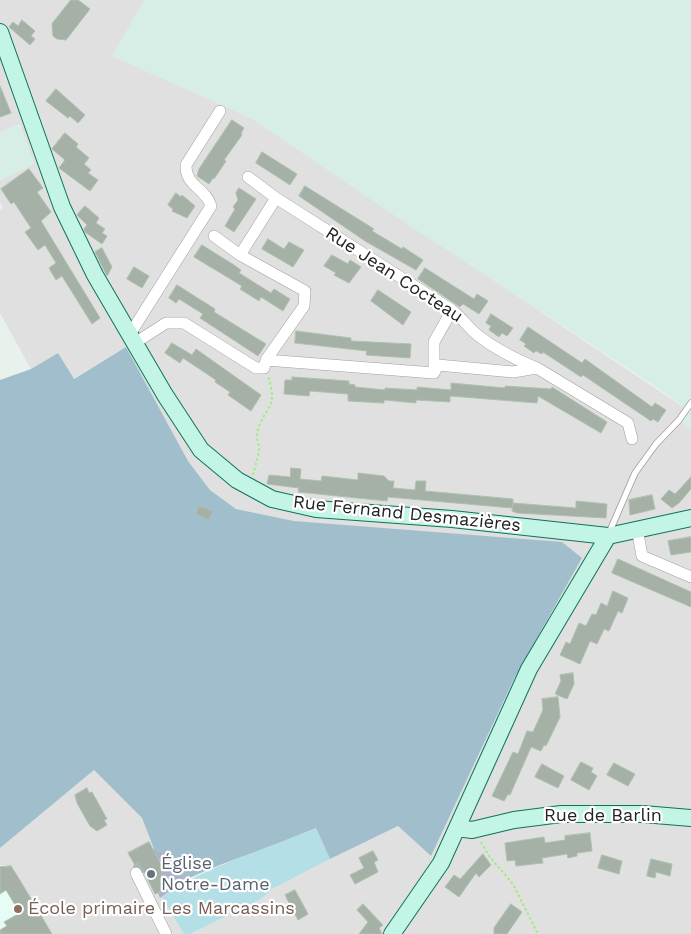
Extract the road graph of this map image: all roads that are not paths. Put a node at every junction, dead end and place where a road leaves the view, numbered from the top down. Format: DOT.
graph roads {
  1 [pos="0,32"];
  2 [pos="220,111"];
  3 [pos="248,177"];
  4 [pos="276,198"];
  5 [pos="214,236"];
  6 [pos="240,255"];
  7 [pos="452,310"];
  8 [pos="132,338"];
  9 [pos="266,360"];
  10 [pos="538,368"];
  11 [pos="434,374"];
  12 [pos="691,403"];
  13 [pos="632,439"];
  14 [pos="691,518"];
  15 [pos="638,528"];
  16 [pos="608,536"];
  17 [pos="691,577"];
  18 [pos="691,818"];
  19 [pos="457,828"];
  20 [pos="136,873"];
  21 [pos="166,934"];
  22 [pos="392,934"];
  1 -- 8 [label="street, Rue Fernand Desmazières"];
  2 -- 8 [label="street"];
  3 -- 4 [label="street, Rue Jean Cocteau"];
  4 -- 6 [label="street"];
  4 -- 7 [label="street, Rue Jean Cocteau"];
  5 -- 6 [label="street"];
  6 -- 9 [label="street"];
  7 -- 10 [label="street, Rue Jean Cocteau"];
  7 -- 11 [label="street"];
  8 -- 9 [label="street"];
  8 -- 16 [label="street, Rue Fernand Desmazières"];
  9 -- 11 [label="street"];
  10 -- 11 [label="street"];
  10 -- 13 [label="street, Rue Jean Cocteau"];
  12 -- 16 [label="lane"];
  14 -- 15 [label="street"];
  15 -- 16 [label="street"];
  15 -- 17 [label="street"];
  16 -- 19 [label="street"];
  18 -- 19 [label="street, Rue de Barlin"];
  19 -- 22 [label="street"];
  20 -- 21 [label="street"];
}
